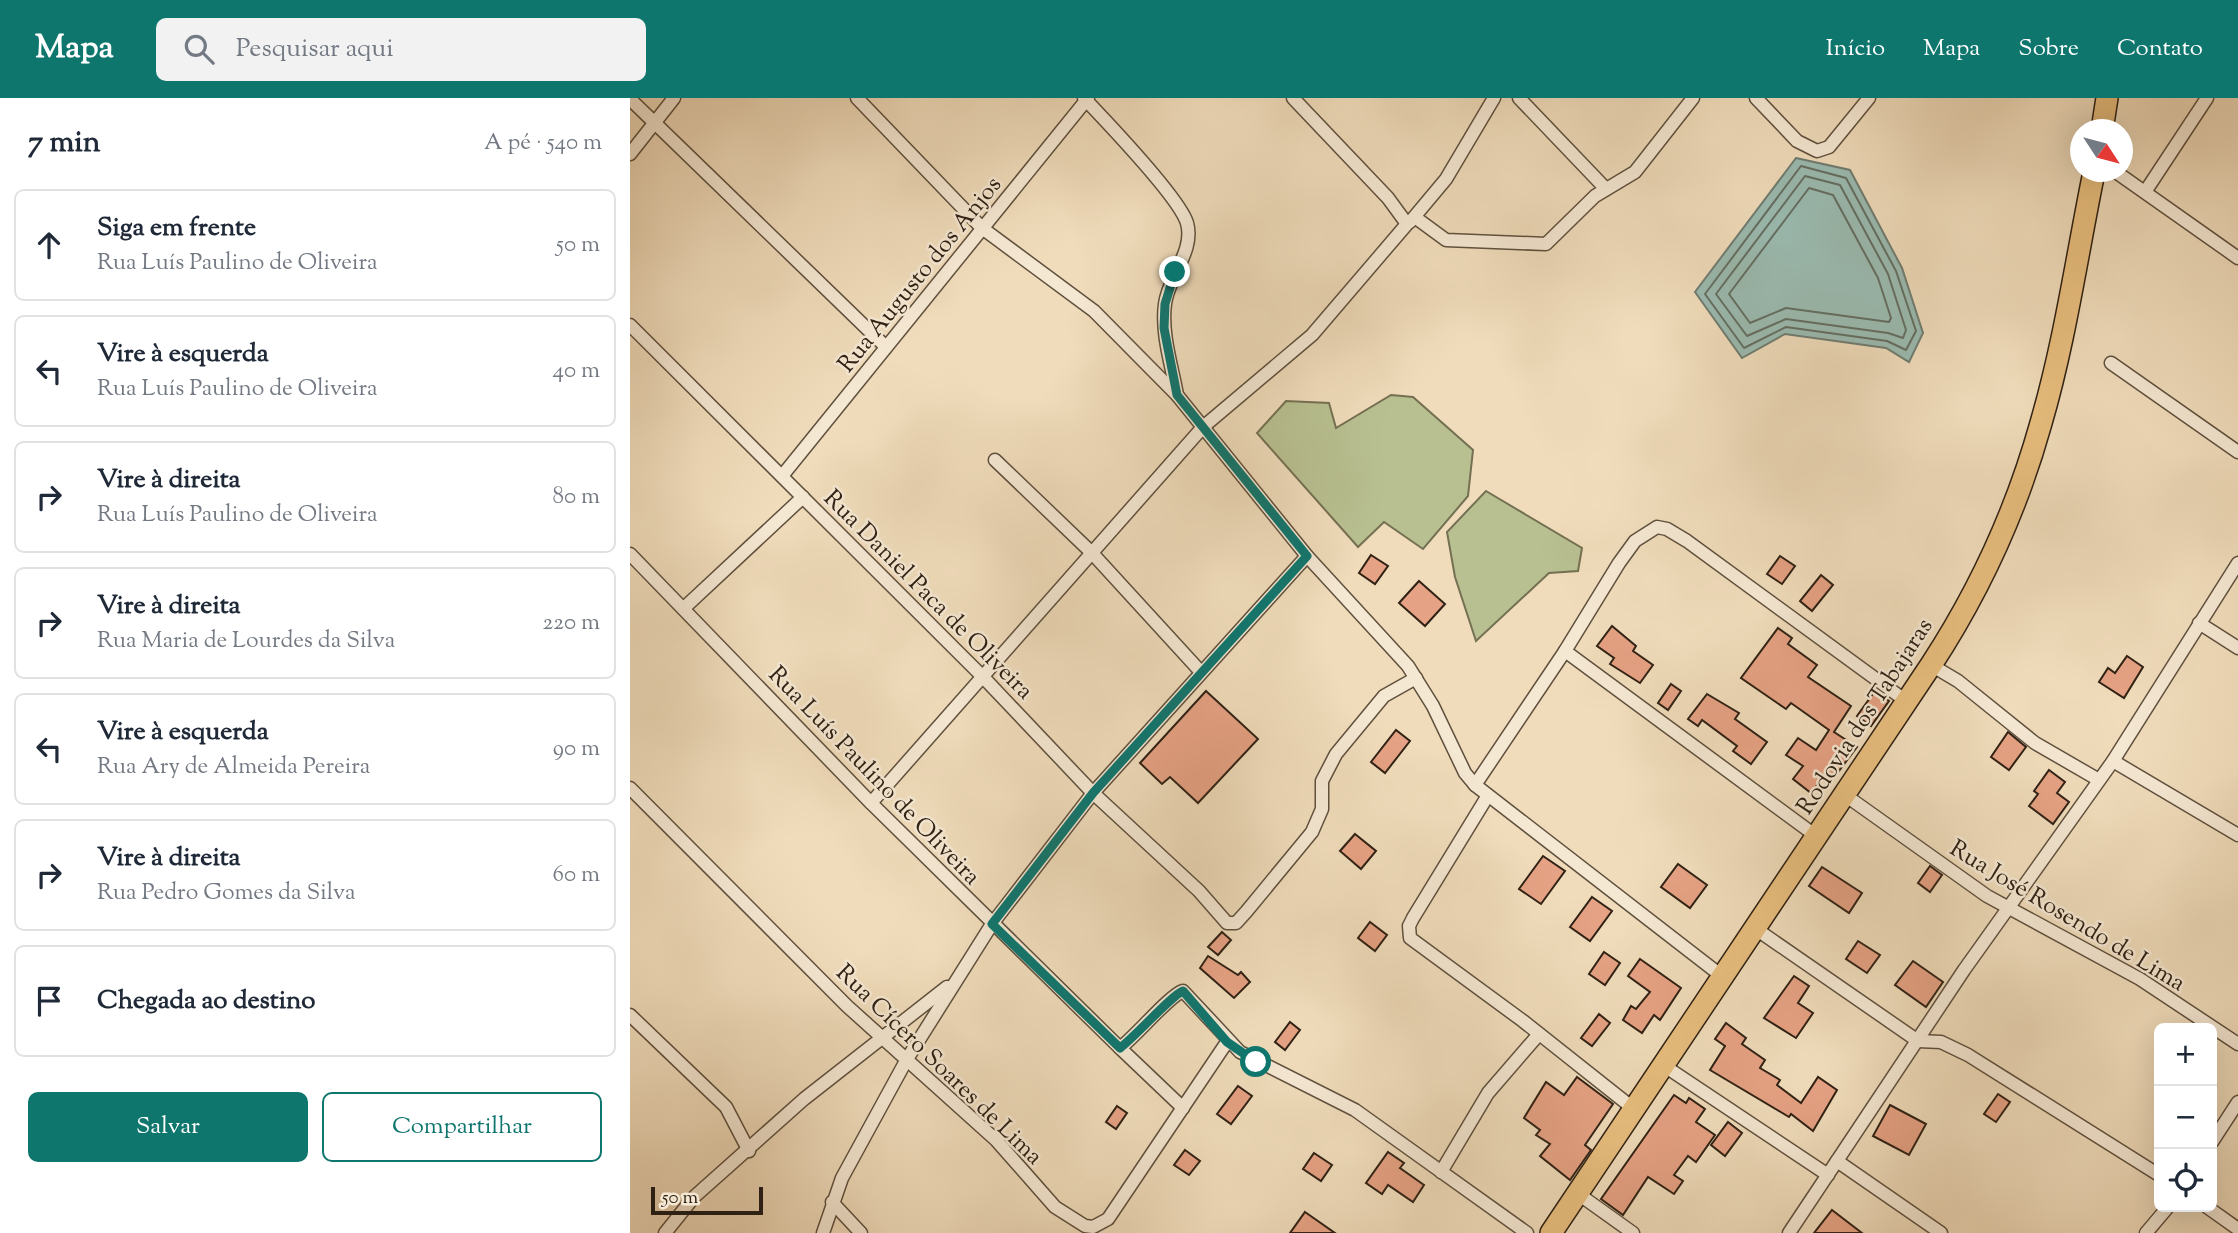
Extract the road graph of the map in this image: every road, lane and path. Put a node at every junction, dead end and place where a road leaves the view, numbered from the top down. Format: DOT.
graph roads {
  1 [pos="674,98"];
  2 [pos="857,98"];
  3 [pos="1293,98"];
  4 [pos="1494,98"];
  5 [pos="1519,98"];
  6 [pos="1693,98"];
  7 [pos="1756,98"];
  8 [pos="1869,98"];
  9 [pos="2107,98"];
  10 [pos="2207,98"];
  11 [pos="630,99"];
  12 [pos="1086,99"];
  13 [pos="2104,119"];
  14 [pos="654,125"];
  15 [pos="630,154"];
  16 [pos="2092,182"];
  17 [pos="2130,182"];
  18 [pos="1606,189"];
  19 [pos="2145,192"];
  20 [pos="1411,221"];
  21 [pos="982,228"];
  22 [pos="2238,258"];
  23 [pos="630,325"];
  24 [pos="887,347"];
  25 [pos="2111,363"];
  26 [pos="1177,395"];
  27 [pos="1203,428"];
  28 [pos="2238,452"];
  29 [pos="995,460"];
  30 [pos="782,476"];
  31 [pos="803,497"];
  32 [pos="1092,553"];
  33 [pos="630,554"];
  34 [pos="1307,556"];
  35 [pos="2238,563"];
  36 [pos="684,608"];
  37 [pos="2199,623"];
  38 [pos="2238,648"];
  39 [pos="1565,651"];
  40 [pos="1931,665"];
  41 [pos="1200,671"];
  42 [pos="984,678"];
  43 [pos="1416,678"];
  44 [pos="1906,701"];
  45 [pos="2113,761"];
  46 [pos="2099,780"];
  47 [pos="1475,785"];
  48 [pos="630,788"];
  49 [pos="1093,793"];
  50 [pos="1845,795"];
  51 [pos="1488,797"];
  52 [pos="871,803"];
  53 [pos="2238,835"];
  54 [pos="1816,836"];
  55 [pos="2008,908"];
  56 [pos="992,924"];
  57 [pos="1756,929"];
  58 [pos="1723,976"];
  59 [pos="956,980"];
  60 [pos="630,1015"];
  61 [pos="1539,1034"];
  62 [pos="883,1038"];
  63 [pos="1917,1041"];
  64 [pos="1227,1042"];
  65 [pos="2238,1044"];
  66 [pos="1120,1048"];
  67 [pos="907,1059"];
  68 [pos="1663,1065"];
  69 [pos="2238,1102"];
  70 [pos="1183,1108"];
  71 [pos="1634,1110"];
  72 [pos="2217,1134"];
  73 [pos="749,1151"];
  74 [pos="1838,1161"];
  75 [pos="1441,1172"];
  76 [pos="2154,1172"];
  77 [pos="1828,1175"];
  78 [pos="1577,1193"];
  79 [pos="832,1202"];
  80 [pos="2164,1212"];
  81 [pos="2214,1212"];
  82 [pos="2238,1229"];
  83 [pos="665,1233"];
  84 [pos="823,1233"];
  85 [pos="861,1233"];
  86 [pos="1527,1233"];
  87 [pos="1551,1233"];
  88 [pos="1633,1233"];
  89 [pos="1789,1233"];
  90 [pos="1941,1233"];
  91 [pos="2146,1233"];
  1 -- 14 [label="street"];
  2 -- 21 [label="street"];
  3 -- 20 [label="street"];
  4 -- 20 [label="street"];
  5 -- 18 [label="street"];
  6 -- 18 [label="street"];
  7 -- 8 [label="street"];
  9 -- 13 [label="main road"];
  10 -- 19 [label="street"];
  11 -- 14 [label="street"];
  12 -- 21 [label="street, Rua Augusto dos Anjos"];
  12 -- 26 [label="street"];
  14 -- 15 [label="street"];
  14 -- 24 [label="street"];
  16 -- 40 [label="main road, Rodovia dos Tabajaras"];
  17 -- 19 [label="street"];
  18 -- 20 [label="street"];
  19 -- 22 [label="street"];
  20 -- 27 [label="street"];
  21 -- 24 [label="street, Rua Augusto dos Anjos"];
  21 -- 26 [label="street"];
  23 -- 30 [label="street, Rua Daniel Paca de Oliveira"];
  24 -- 30 [label="street, Rua Augusto dos Anjos"];
  25 -- 28 [label="street"];
  26 -- 27 [label="street"];
  27 -- 32 [label="street"];
  27 -- 34 [label="street"];
  29 -- 32 [label="street"];
  30 -- 31 [label="street, Rua Daniel Paca de Oliveira"];
  31 -- 36 [label="street"];
  31 -- 42 [label="street, Rua Daniel Paca de Oliveira"];
  32 -- 41 [label="street"];
  32 -- 42 [label="street"];
  33 -- 36 [label="street, Rua Luís Paulino de Oliveira"];
  34 -- 41 [label="street"];
  34 -- 43 [label="street"];
  35 -- 37 [label="street"];
  36 -- 52 [label="street, Rua Luís Paulino de Oliveira"];
  37 -- 38 [label="street"];
  37 -- 45 [label="street"];
  39 -- 44 [label="street"];
  39 -- 47 [label="street"];
  39 -- 54 [label="street"];
  40 -- 44 [label="main road, Rodovia dos Tabajaras"];
  40 -- 46 [label="street"];
  41 -- 49 [label="street"];
  42 -- 49 [label="street, Rua Daniel Paca de Oliveira"];
  42 -- 52 [label="street"];
  43 -- 47 [label="street"];
  43 -- 49 [label="street, Rua Daniel Paca de Oliveira"];
  44 -- 50 [label="main road, Rodovia dos Tabajaras"];
  45 -- 46 [label="street"];
  45 -- 53 [label="street"];
  46 -- 55 [label="street"];
  47 -- 51 [label="street"];
  48 -- 62 [label="street, Rua Cícero Soares de Lima"];
  49 -- 56 [label="street"];
  50 -- 54 [label="main road, Rodovia dos Tabajaras"];
  50 -- 55 [label="street, Rua José Rosendo de Lima"];
  51 -- 58 [label="street"];
  51 -- 61 [label="street"];
  52 -- 56 [label="street, Rua Luís Paulino de Oliveira"];
  54 -- 57 [label="main road, Rodovia dos Tabajaras"];
  55 -- 63 [label="street"];
  55 -- 65 [label="street, Rua José Rosendo de Lima"];
  56 -- 59 [label="street"];
  56 -- 66 [label="street, Rua Luís Paulino de Oliveira"];
  57 -- 58 [label="main road, Rodovia dos Tabajaras"];
  57 -- 63 [label="street"];
  58 -- 68 [label="main road, Rodovia dos Tabajaras"];
  59 -- 62 [label="street"];
  59 -- 67 [label="street"];
  60 -- 73 [label="street"];
  61 -- 71 [label="street"];
  61 -- 75 [label="street"];
  62 -- 67 [label="street, Rua Cícero Soares de Lima"];
  62 -- 73 [label="street"];
  63 -- 74 [label="street"];
  63 -- 76 [label="street"];
  64 -- 66 [label="street"];
  64 -- 70 [label="street, Rua Cícero Soares de Lima"];
  64 -- 75 [label="street"];
  66 -- 70 [label="street, Rua Luís Paulino de Oliveira"];
  67 -- 70 [label="street, Rua Cícero Soares de Lima"];
  67 -- 79 [label="street"];
  68 -- 71 [label="main road, Rodovia dos Tabajaras"];
  68 -- 77 [label="street"];
  69 -- 72 [label="street"];
  71 -- 78 [label="main road, Rodovia dos Tabajaras"];
  73 -- 83 [label="street"];
  74 -- 77 [label="street"];
  74 -- 90 [label="street"];
  75 -- 86 [label="street"];
  77 -- 89 [label="street"];
  78 -- 87 [label="main road, Rodovia dos Tabajaras"];
  78 -- 88 [label="street"];
  79 -- 84 [label="street"];
  79 -- 85 [label="street"];
  80 -- 91 [label="street"];
  81 -- 82 [label="street"];
}
